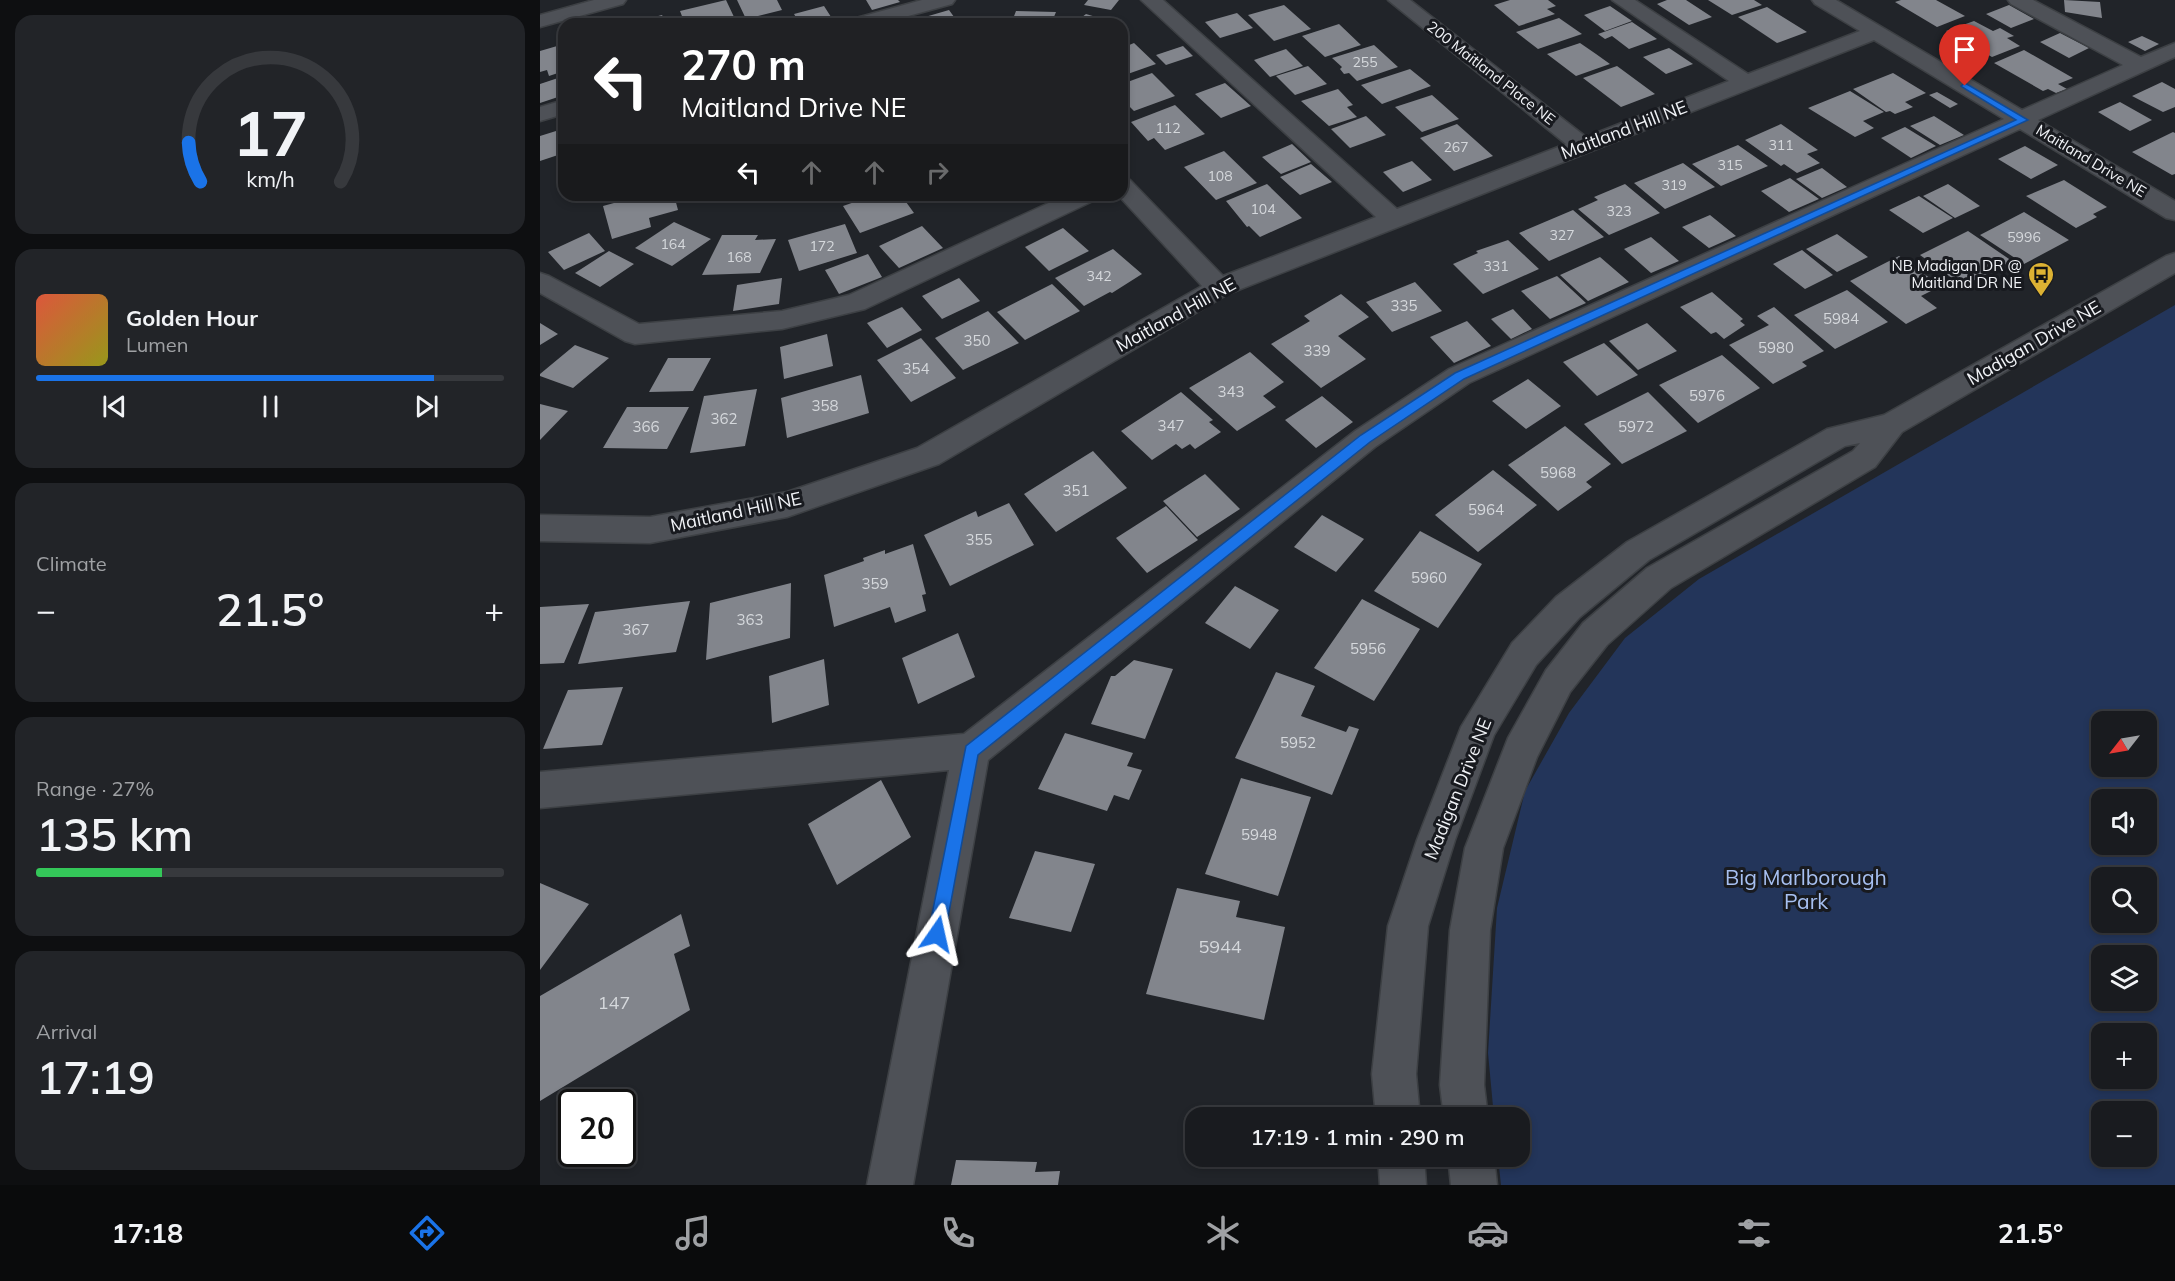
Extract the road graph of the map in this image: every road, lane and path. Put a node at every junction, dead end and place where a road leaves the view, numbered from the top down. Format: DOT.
graph roads {
  1 [pos="945,0"];
  2 [pos="1151,0"];
  3 [pos="1398,0"];
  4 [pos="1622,0"];
  5 [pos="1822,0"];
  6 [pos="2018,0"];
  7 [pos="606,1"];
  8 [pos="878,18"];
  9 [pos="540,21"];
  10 [pos="1876,32"];
  11 [pos="2175,49"];
  12 [pos="2140,64"];
  13 [pos="1746,83"];
  14 [pos="558,109"];
  15 [pos="540,114"];
  16 [pos="2023,120"];
  17 [pos="1583,146"];
  18 [pos="1128,191"];
  19 [pos="1073,201"];
  20 [pos="2175,212"];
  21 [pos="1394,220"];
  22 [pos="2175,262"];
  23 [pos="540,282"];
  24 [pos="1219,288"];
  25 [pos="1892,424"];
  26 [pos="540,528"];
  27 [pos="971,751"];
  28 [pos="540,790"];
  29 [pos="1397,1107"];
  30 [pos="1465,1107"];
  31 [pos="1402,1167"];
  32 [pos="1472,1167"];
  33 [pos="890,1185"];
  34 [pos="1403,1185"];
  35 [pos="1474,1185"];
  1 -- 8 [label="street"];
  2 -- 21 [label="street"];
  3 -- 17 [label="street, 200 Maitland Place NE"];
  4 -- 13 [label="street"];
  5 -- 10 [label="street, Maitland Drive NE"];
  6 -- 12 [label="street"];
  7 -- 9 [label="street"];
  10 -- 13 [label="street, Maitland Hill NE"];
  10 -- 16 [label="street, Maitland Drive NE"];
  11 -- 12 [label="street"];
  12 -- 16 [label="street"];
  13 -- 17 [label="street, Maitland Hill NE"];
  14 -- 15 [label="street"];
  16 -- 20 [label="street, Maitland Drive NE"];
  16 -- 27 [label="street"];
  17 -- 21 [label="street, Maitland Hill NE"];
  18 -- 24 [label="street"];
  19 -- 23 [label="street"];
  21 -- 24 [label="street, Maitland Hill NE"];
  22 -- 25 [label="street, Madigan Drive NE"];
  24 -- 26 [label="street, Maitland Hill NE"];
  25 -- 29 [label="street, Madigan Drive NE"];
  25 -- 30 [label="street, Madigan Drive NE"];
  27 -- 28 [label="street"];
  27 -- 33 [label="street"];
  31 -- 34 [label="street"];
  32 -- 35 [label="street"];
}
